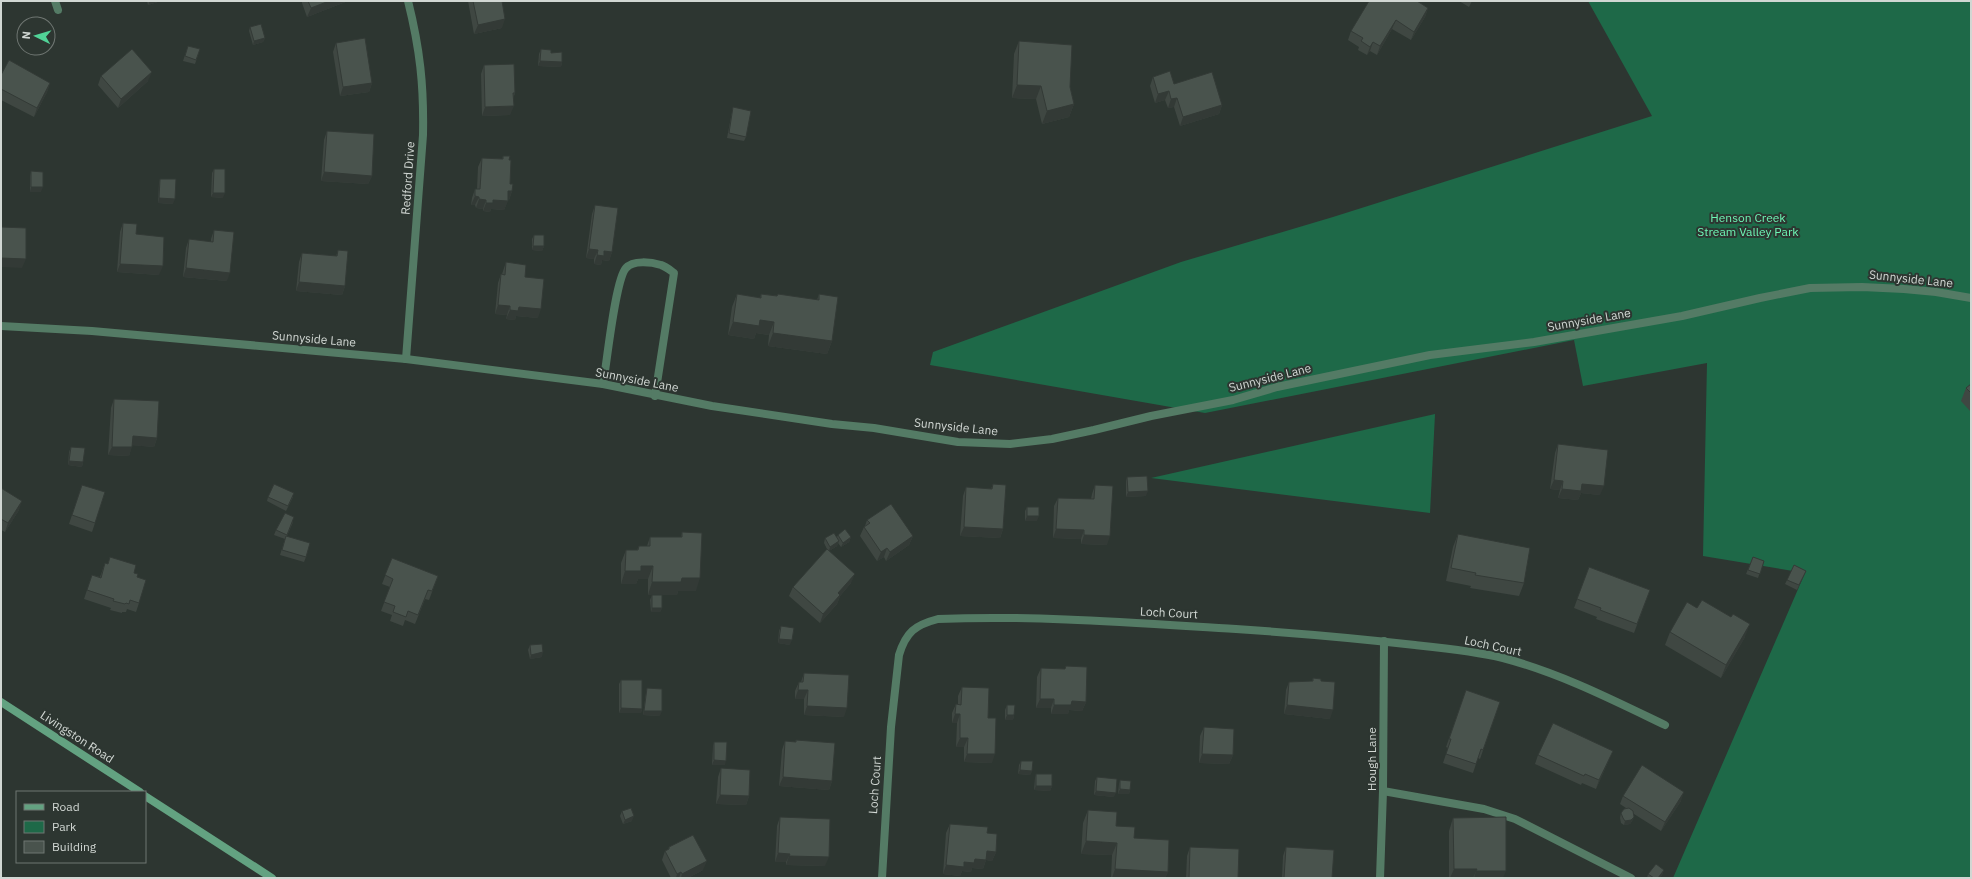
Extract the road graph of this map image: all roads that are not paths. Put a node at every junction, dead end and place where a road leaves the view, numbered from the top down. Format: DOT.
graph roads {
  1 [pos="55,1"];
  2 [pos="408,1"];
  3 [pos="58,10"];
  4 [pos="1971,298"];
  5 [pos="1,326"];
  6 [pos="406,359"];
  7 [pos="604,384"];
  8 [pos="655,396"];
  9 [pos="1384,641"];
  10 [pos="1,702"];
  11 [pos="1665,724"];
  12 [pos="138,791"];
  13 [pos="1384,791"];
  14 [pos="146,797"];
  15 [pos="272,878"];
  16 [pos="882,878"];
  17 [pos="1380,878"];
  18 [pos="1630,878"];
  1 -- 3 [label="street"];
  2 -- 6 [label="street, Redford Drive"];
  4 -- 8 [label="street, Sunnyside Lane"];
  5 -- 6 [label="street, Sunnyside Lane"];
  6 -- 7 [label="street, Sunnyside Lane"];
  7 -- 8 [label="street, Sunnyside Lane"];
  7 -- 8 [label="street"];
  9 -- 11 [label="street, Loch Court"];
  9 -- 13 [label="street, Hough Lane"];
  9 -- 16 [label="street, Loch Court"];
  10 -- 12 [label="main road, Livingston Road"];
  13 -- 17 [label="street, Hough Lane"];
  13 -- 18 [label="street"];
  14 -- 15 [label="main road"];
}
